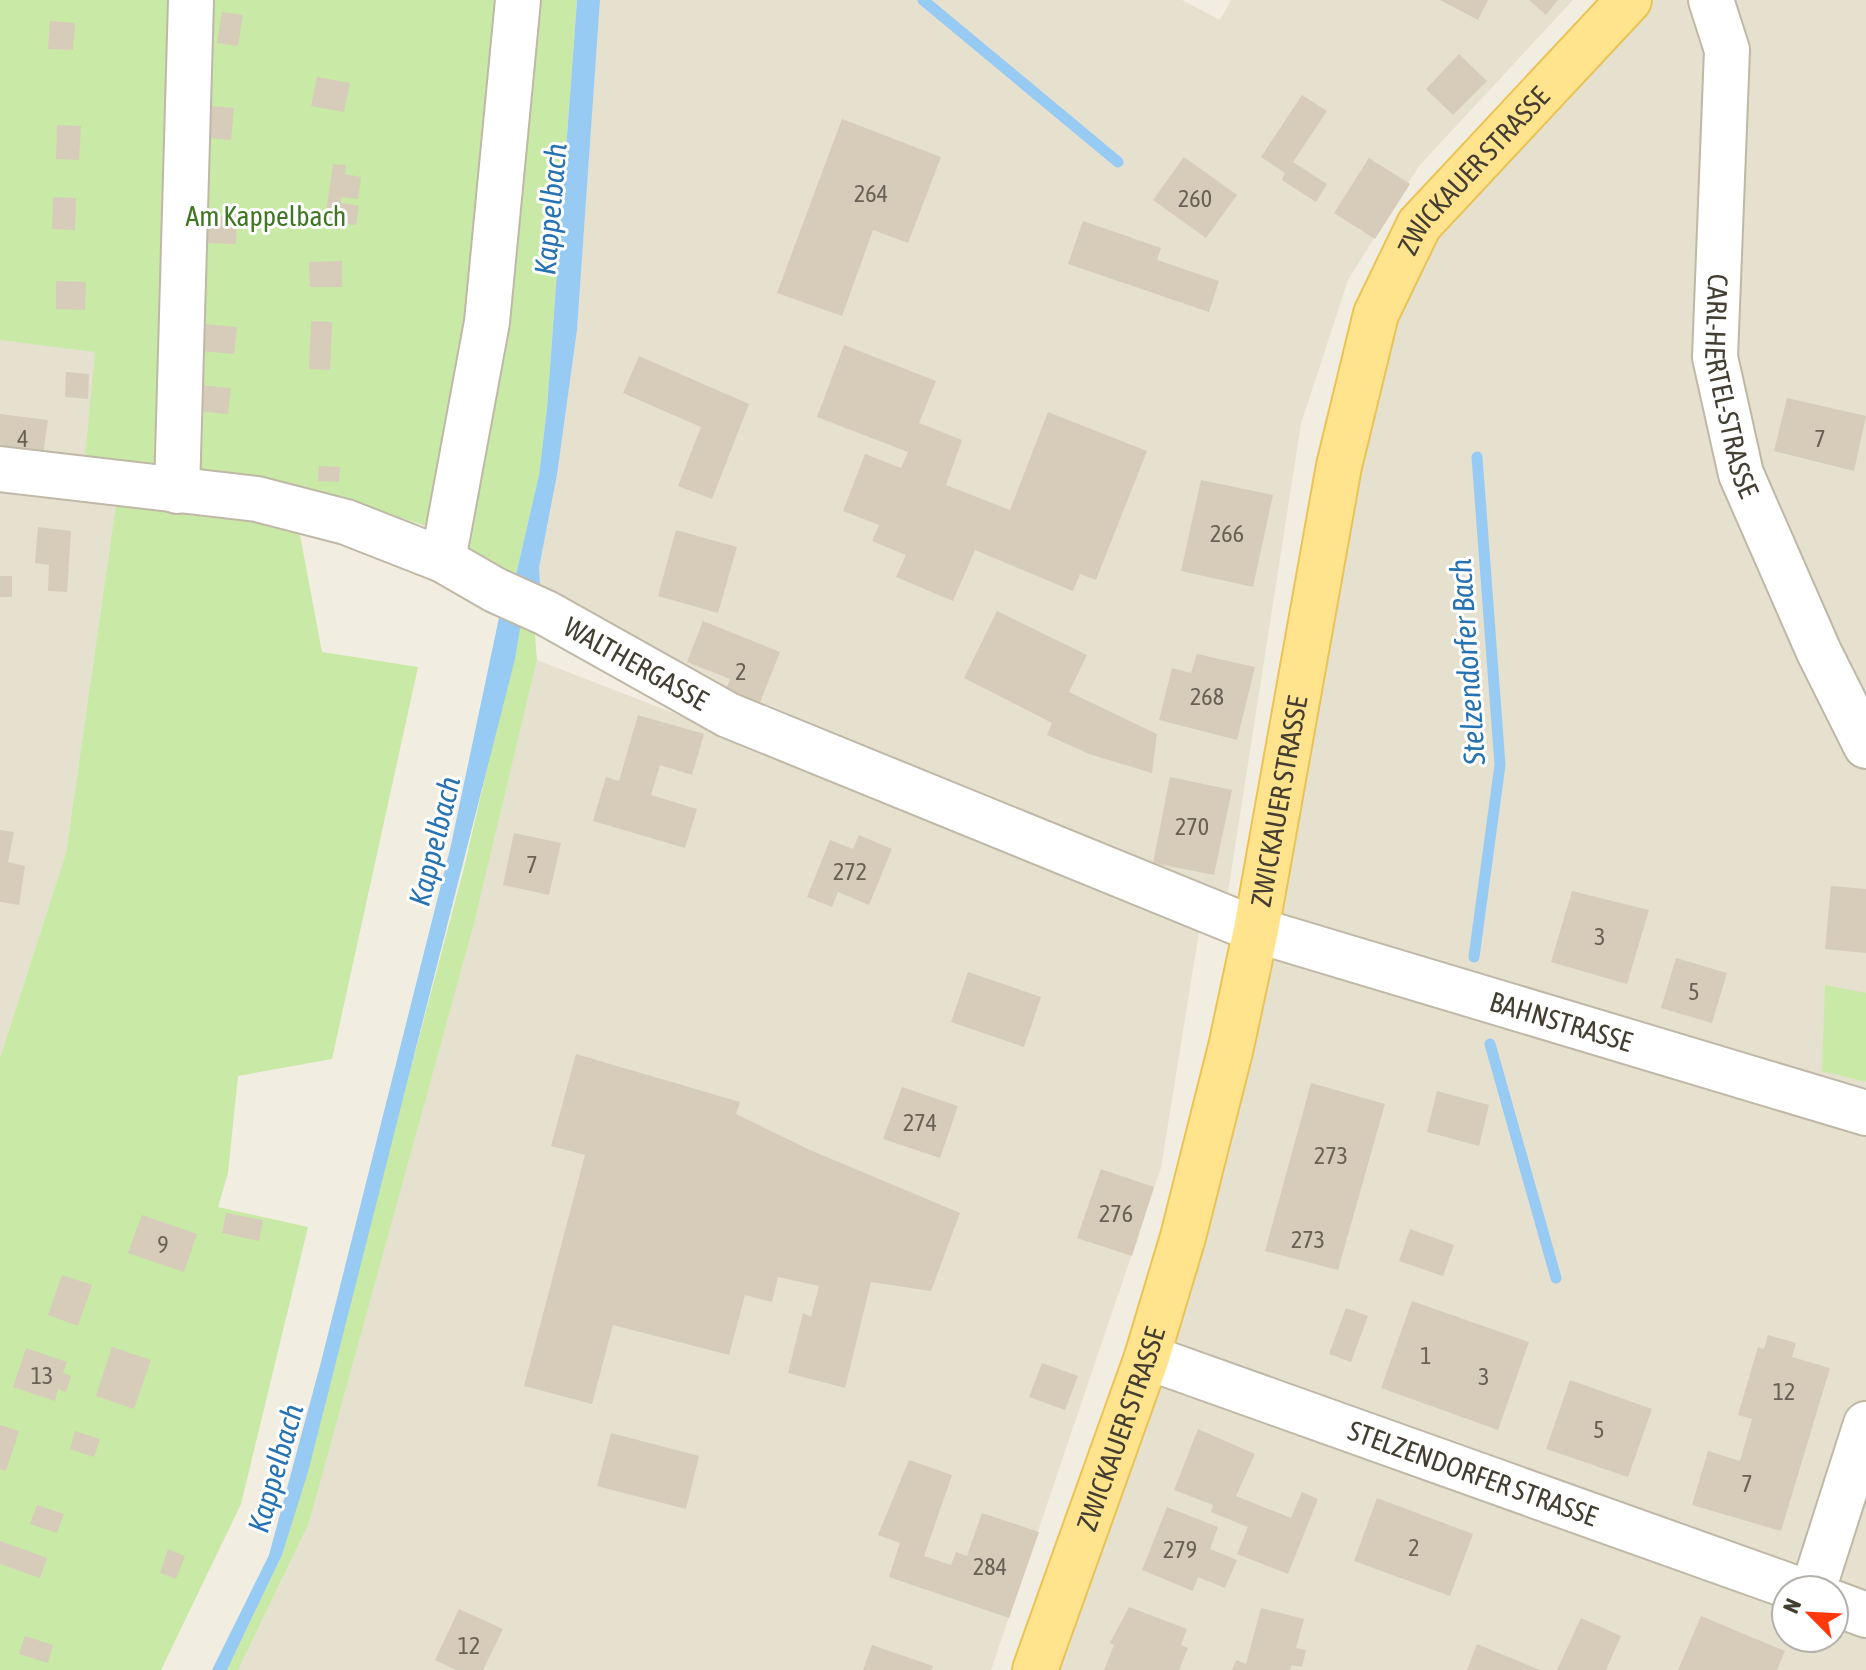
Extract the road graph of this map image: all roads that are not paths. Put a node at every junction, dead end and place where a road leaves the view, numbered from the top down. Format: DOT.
graph roads {
  1 [pos="191,0"];
  2 [pos="518,0"];
  3 [pos="1629,0"];
  4 [pos="1711,0"];
  5 [pos="0,469"];
  6 [pos="177,491"];
  7 [pos="443,560"];
  8 [pos="1866,746"];
  9 [pos="1256,930"];
  10 [pos="1866,1113"];
  11 [pos="1147,1357"];
  12 [pos="1866,1424"];
  13 [pos="1818,1574"];
  14 [pos="1770,1579"];
  15 [pos="1035,1670"];
  1 -- 6 [label="street"];
  2 -- 7 [label="street"];
  3 -- 9 [label="main road, ZWICKAUER STRASSE"];
  4 -- 8 [label="street, CARL-HERTEL-STRASSE"];
  5 -- 6 [label="street, WALTHERGASSE"];
  6 -- 7 [label="street, WALTHERGASSE"];
  7 -- 9 [label="street, WALTHERGASSE"];
  9 -- 10 [label="street, BAHNSTRASSE"];
  9 -- 11 [label="main road, ZWICKAUER STRASSE"];
  11 -- 14 [label="street, STELZENDORFER STRASSE"];
  11 -- 15 [label="main road, ZWICKAUER STRASSE"];
  12 -- 13 [label="street"];
}
